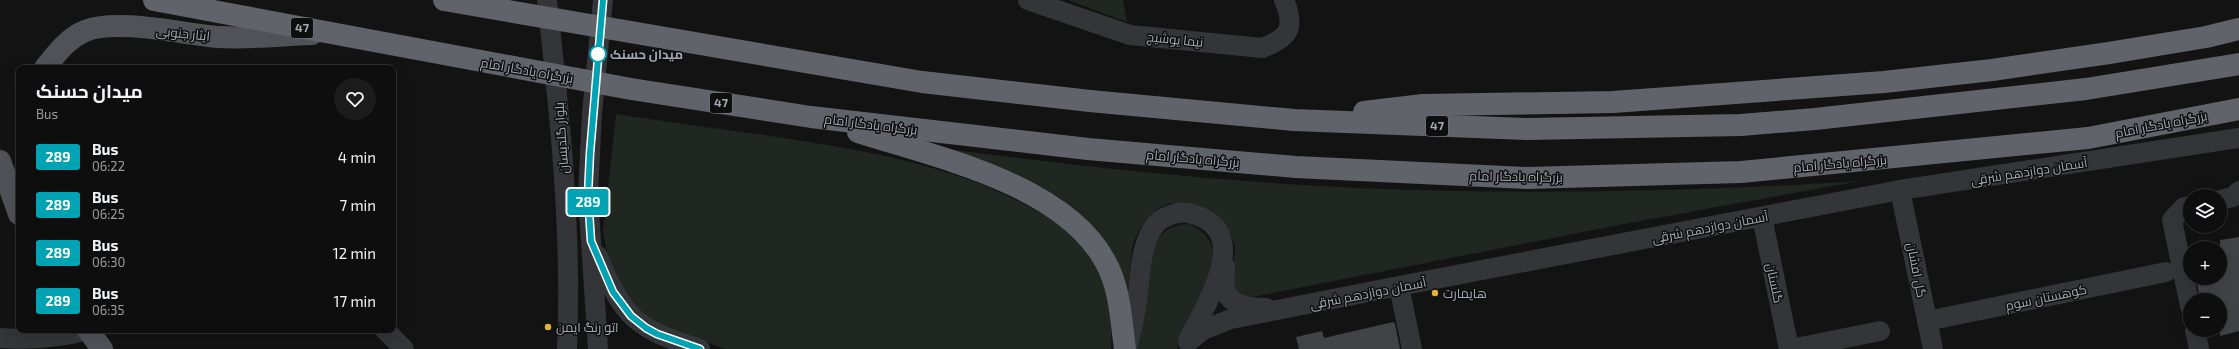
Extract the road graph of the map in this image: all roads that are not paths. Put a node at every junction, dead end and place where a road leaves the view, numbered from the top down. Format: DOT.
graph roads {
  1 [pos="154,0"];
  2 [pos="547,0"];
  3 [pos="603,0"];
  4 [pos="1028,0"];
  5 [pos="1284,0"];
  6 [pos="449,1"];
  7 [pos="2239,29"];
  8 [pos="337,34"];
  9 [pos="2239,64"];
  10 [pos="47,65"];
  11 [pos="2239,109"];
  12 [pos="811,117"];
  13 [pos="1294,120"];
  14 [pos="2239,141"];
  15 [pos="0,161"];
  16 [pos="1900,190"];
  17 [pos="2239,191"];
  18 [pos="2227,198"];
  19 [pos="16,206"];
  20 [pos="2183,208"];
  21 [pos="1762,217"];
  22 [pos="591,241"];
  23 [pos="1225,255"];
  24 [pos="2166,272"];
  25 [pos="1399,286"];
  26 [pos="2187,293"];
  27 [pos="1292,308"];
  28 [pos="1927,321"];
  29 [pos="1880,331"];
  30 [pos="76,333"];
  31 [pos="90,333"];
  32 [pos="388,333"];
  33 [pos="2196,337"];
  34 [pos="0,338"];
  35 [pos="24,344"];
  36 [pos="1186,347"];
  37 [pos="102,349"];
  38 [pos="404,349"];
  39 [pos="567,349"];
  40 [pos="598,349"];
  41 [pos="700,349"];
  42 [pos="1126,349"];
  43 [pos="1412,349"];
  44 [pos="1790,349"];
  45 [pos="1933,349"];
  46 [pos="2199,349"];
  1 -- 8 [label="highway, بزرگراه یادگار امام / 47"];
  2 -- 39 [label="street, بلوار گلدیسان"];
  3 -- 22 [label="street, بلوار گلدیسان"];
  4 -- 5 [label="street, نیما یوشیج"];
  6 -- 13 [label="highway, 47"];
  7 -- 13 [label="highway"];
  8 -- 10 [label="main road, ایثار جنوبی"];
  8 -- 12 [label="highway, بزرگراه یادگار امام / 47"];
  9 -- 13 [label="highway, 47"];
  11 -- 12 [label="highway, بزرگراه یادگار امام / 47"];
  12 -- 42 [label="highway"];
  14 -- 16 [label="street, آسمان دوازدهم شرقی"];
  15 -- 19 [label="main road"];
  16 -- 21 [label="street, آسمان دوازدهم شرقی"];
  16 -- 28 [label="street, گل افشان"];
  17 -- 18 [label="street"];
  20 -- 26 [label="street"];
  21 -- 25 [label="street, آسمان دوازدهم شرقی"];
  21 -- 44 [label="street, گلستان"];
  22 -- 40 [label="street, بلوار گلدیسان"];
  22 -- 41 [label="street"];
  23 -- 27 [label="street"];
  23 -- 36 [label="street"];
  23 -- 42 [label="street"];
  24 -- 28 [label="street, کوهستان سوم"];
  25 -- 27 [label="street, آسمان دوازدهم شرقی"];
  25 -- 43 [label="street"];
  27 -- 36 [label="street, آسمان دوازدهم شرقی"];
  28 -- 45 [label="street, گل افشان"];
  29 -- 44 [label="street"];
  30 -- 35 [label="street"];
  31 -- 37 [label="main road"];
  32 -- 38 [label="street"];
  33 -- 46 [label="street"];
  34 -- 35 [label="street"];
}
